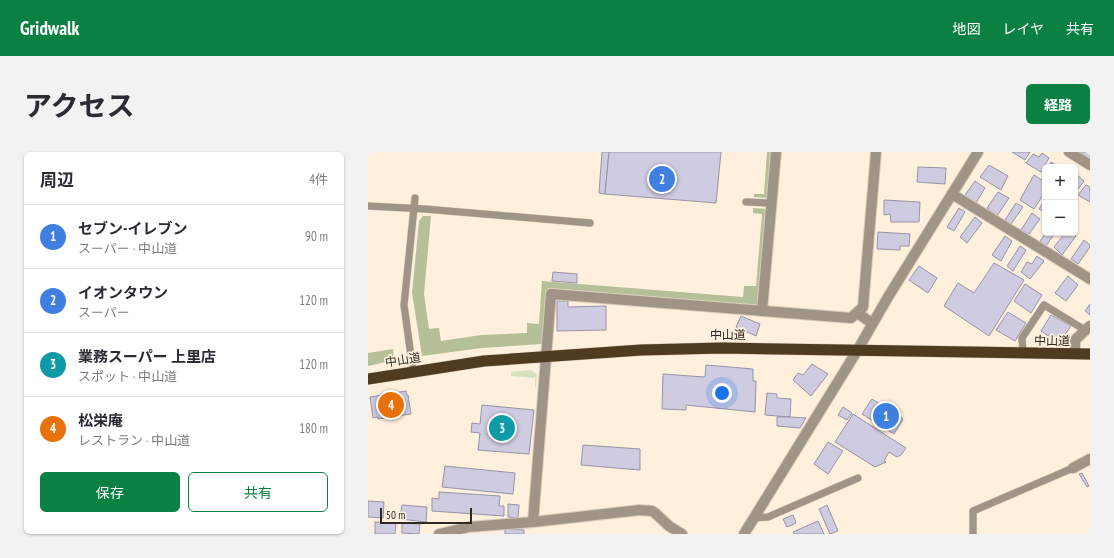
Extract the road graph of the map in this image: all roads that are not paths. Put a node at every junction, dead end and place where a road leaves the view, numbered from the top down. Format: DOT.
graph roads {
  1 [pos="776,152"];
  2 [pos="876,152"];
  3 [pos="978,152"];
  4 [pos="1069,152"];
  5 [pos="1090,165"];
  6 [pos="952,194"];
  7 [pos="414,198"];
  8 [pos="746,202"];
  9 [pos="771,203"];
  10 [pos="368,206"];
  11 [pos="414,209"];
  12 [pos="590,223"];
  13 [pos="1090,280"];
  14 [pos="762,311"];
  15 [pos="857,312"];
  16 [pos="872,323"];
  17 [pos="1087,328"];
  18 [pos="857,351"];
  19 [pos="1023,353"];
  20 [pos="1075,354"];
  21 [pos="1090,354"];
  22 [pos="545,357"];
  23 [pos="413,371"];
  24 [pos="368,379"];
  25 [pos="1090,459"];
  26 [pos="1073,468"];
  27 [pos="858,478"];
  28 [pos="754,518"];
  29 [pos="533,522"];
  30 [pos="492,529"];
  31 [pos="668,530"];
  32 [pos="439,534"];
  33 [pos="682,534"];
  34 [pos="744,534"];
  35 [pos="972,534"];
  1 -- 9 [label="street"];
  2 -- 15 [label="street"];
  3 -- 6 [label="street"];
  4 -- 5 [label="street"];
  6 -- 13 [label="street"];
  6 -- 16 [label="street"];
  7 -- 11 [label="lane"];
  8 -- 9 [label="lane"];
  9 -- 14 [label="street"];
  10 -- 11 [label="lane"];
  11 -- 12 [label="lane"];
  11 -- 23 [label="lane"];
  14 -- 15 [label="street"];
  14 -- 22 [label="street"];
  15 -- 16 [label="street"];
  16 -- 18 [label="street"];
  17 -- 19 [label="lane"];
  17 -- 20 [label="street"];
  18 -- 19 [label="highway, 中山道"];
  18 -- 22 [label="highway, 中山道"];
  18 -- 28 [label="street"];
  19 -- 20 [label="highway, 中山道"];
  20 -- 21 [label="highway, 中山道"];
  22 -- 23 [label="highway, 中山道"];
  22 -- 29 [label="street"];
  23 -- 24 [label="highway, 中山道"];
  25 -- 26 [label="street"];
  26 -- 35 [label="lane"];
  27 -- 28 [label="lane"];
  28 -- 34 [label="street"];
  29 -- 30 [label="street"];
  29 -- 31 [label="street"];
  30 -- 32 [label="street"];
  31 -- 33 [label="street"];
}
